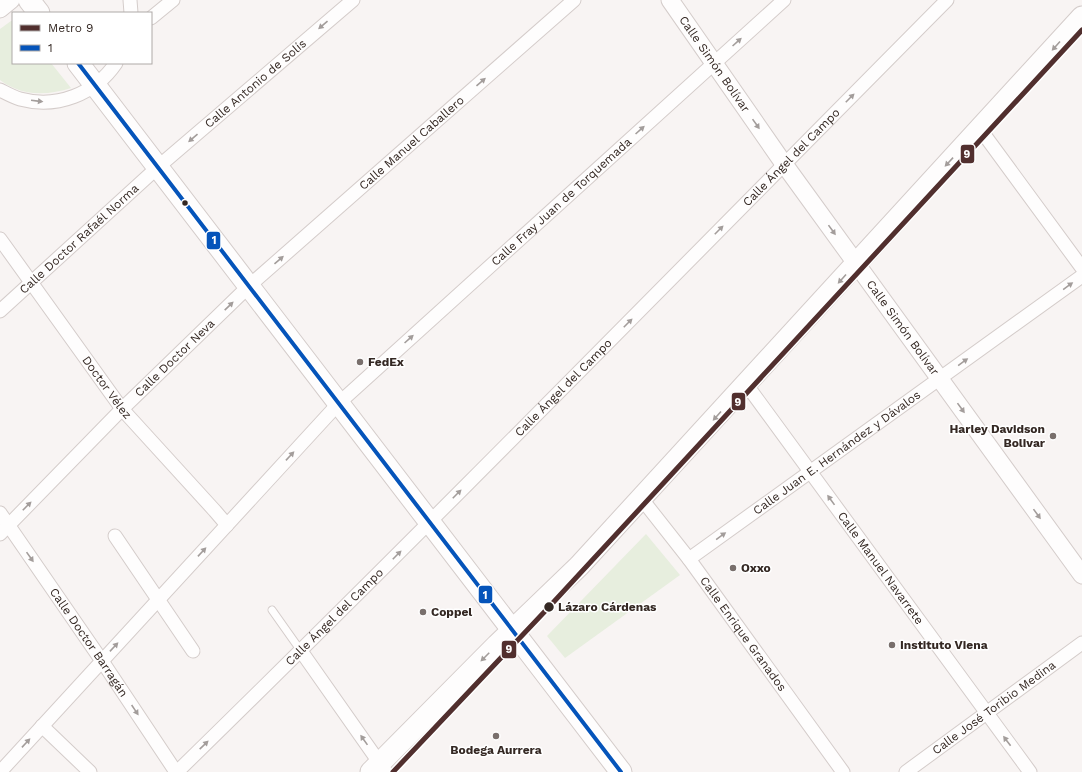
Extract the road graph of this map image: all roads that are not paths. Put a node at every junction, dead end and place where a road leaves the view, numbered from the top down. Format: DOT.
graph roads {
  1 [pos="11,0"];
  2 [pos="30,0"];
  3 [pos="130,0"];
  4 [pos="173,0"];
  5 [pos="353,0"];
  6 [pos="574,0"];
  7 [pos="670,0"];
  8 [pos="784,0"];
  9 [pos="947,0"];
  10 [pos="0,9"];
  11 [pos="38,12"];
  12 [pos="131,12"];
  13 [pos="152,17"];
  14 [pos="1082,17"];
  15 [pos="714,63"];
  16 [pos="79,64"];
  17 [pos="115,64"];
  18 [pos="95,86"];
  19 [pos="0,90"];
  20 [pos="980,129"];
  21 [pos="784,164"];
  22 [pos="158,168"];
  23 [pos="0,240"];
  24 [pos="856,263"];
  25 [pos="1082,268"];
  26 [pos="1082,276"];
  27 [pos="31,282"];
  28 [pos="249,286"];
  29 [pos="0,311"];
  30 [pos="940,378"];
  31 [pos="746,384"];
  32 [pos="339,403"];
  33 [pos="122,409"];
  34 [pos="810,472"];
  35 [pos="641,498"];
  36 [pos="0,513"];
  37 [pos="430,522"];
  38 [pos="227,525"];
  39 [pos="4,529"];
  40 [pos="114,536"];
  41 [pos="689,559"];
  42 [pos="1082,576"];
  43 [pos="158,600"];
  44 [pos="272,610"];
  45 [pos="512,630"];
  46 [pos="1082,643"];
  47 [pos="193,651"];
  48 [pos="301,651"];
  49 [pos="102,661"];
  50 [pos="986,713"];
  51 [pos="42,726"];
  52 [pos="3,764"];
  53 [pos="379,769"];
  54 [pos="90,772"];
  55 [pos="176,772"];
  56 [pos="622,772"];
  57 [pos="843,772"];
  58 [pos="906,772"];
  59 [pos="1030,772"];
  1 -- 10 [label="street"];
  2 -- 11 [label="main road"];
  3 -- 12 [label="street"];
  4 -- 13 [label="street"];
  5 -- 22 [label="street, Calle Antonio de Solís, one-way"];
  28 -- 6 [label="street, Calle Manuel Caballero, one-way"];
  7 -- 15 [label="street, Calle Simón Bolívar"];
  15 -- 8 [label="street, Calle Fray Juan de Torquemada, one-way"];
  21 -- 9 [label="street, Calle Ángel del Campo, one-way"];
  14 -- 20 [label="main road, one-way"];
  15 -- 21 [label="street, Calle Simón Bolívar, one-way"];
  32 -- 15 [label="street, Calle Fray Juan de Torquemada, one-way"];
  16 -- 18 [label="main road"];
  17 -- 18 [label="street"];
  19 -- 18 [label="street, one-way"];
  18 -- 22 [label="main road"];
  20 -- 24 [label="main road, one-way"];
  20 -- 25 [label="street"];
  21 -- 24 [label="street, Calle Simón Bolívar, one-way"];
  37 -- 21 [label="street, Calle Ángel del Campo, one-way"];
  22 -- 27 [label="street, Calle Doctor Rafaél Norma"];
  22 -- 28 [label="main road"];
  23 -- 27 [label="street, Doctor Vélez"];
  24 -- 30 [label="street, Calle Simón Bolívar"];
  24 -- 31 [label="main road, one-way"];
  30 -- 26 [label="street, Calle Juan E. Hernández y Dávalos, one-way"];
  27 -- 29 [label="street, Calle Doctor Rafaél Norma"];
  27 -- 33 [label="street, Doctor Vélez"];
  28 -- 32 [label="main road"];
  33 -- 28 [label="street, Calle Doctor Neva, one-way"];
  30 -- 34 [label="street, Calle Juan E. Hernández y Dávalos"];
  30 -- 42 [label="street, Calle Simón Bolívar, one-way"];
  31 -- 34 [label="street, Calle Manuel Navarrete"];
  31 -- 35 [label="main road, one-way"];
  32 -- 37 [label="main road"];
  38 -- 32 [label="street, Calle Fray Juan de Torquemada, one-way"];
  33 -- 38 [label="street, Doctor Vélez"];
  39 -- 33 [label="street, Calle Doctor Neva, one-way"];
  41 -- 34 [label="street, Calle Juan E. Hernández y Dávalos, one-way"];
  50 -- 34 [label="street, Calle Manuel Navarrete, one-way"];
  35 -- 41 [label="street, Calle Enrique Granados"];
  35 -- 45 [label="main road"];
  36 -- 39 [label="street, Calle Doctor Barragán"];
  37 -- 45 [label="main road"];
  48 -- 37 [label="street, Calle Ángel del Campo, one-way"];
  43 -- 38 [label="street, Calle Fray Juan de Torquemada, one-way"];
  39 -- 49 [label="street, Calle Doctor Barragán, one-way"];
  40 -- 43 [label="street"];
  41 -- 57 [label="street, Calle Enrique Granados"];
  43 -- 47 [label="street"];
  49 -- 43 [label="street, Calle Fray Juan de Torquemada, one-way"];
  44 -- 48 [label="lane"];
  45 -- 53 [label="main road, one-way"];
  45 -- 56 [label="main road"];
  46 -- 50 [label="street, Calle José Toribio Medina"];
  53 -- 48 [label="street, one-way"];
  55 -- 48 [label="street, Calle Ángel del Campo, one-way"];
  49 -- 51 [label="street, Calle Fray Juan de Torquemada"];
  49 -- 55 [label="street, Calle Doctor Barragán, one-way"];
  50 -- 58 [label="street, Calle José Toribio Medina"];
  59 -- 50 [label="street, Calle Manuel Navarrete, one-way"];
  52 -- 51 [label="street, Calle Fray Juan de Torquemada, one-way"];
  51 -- 54 [label="street"];
}
